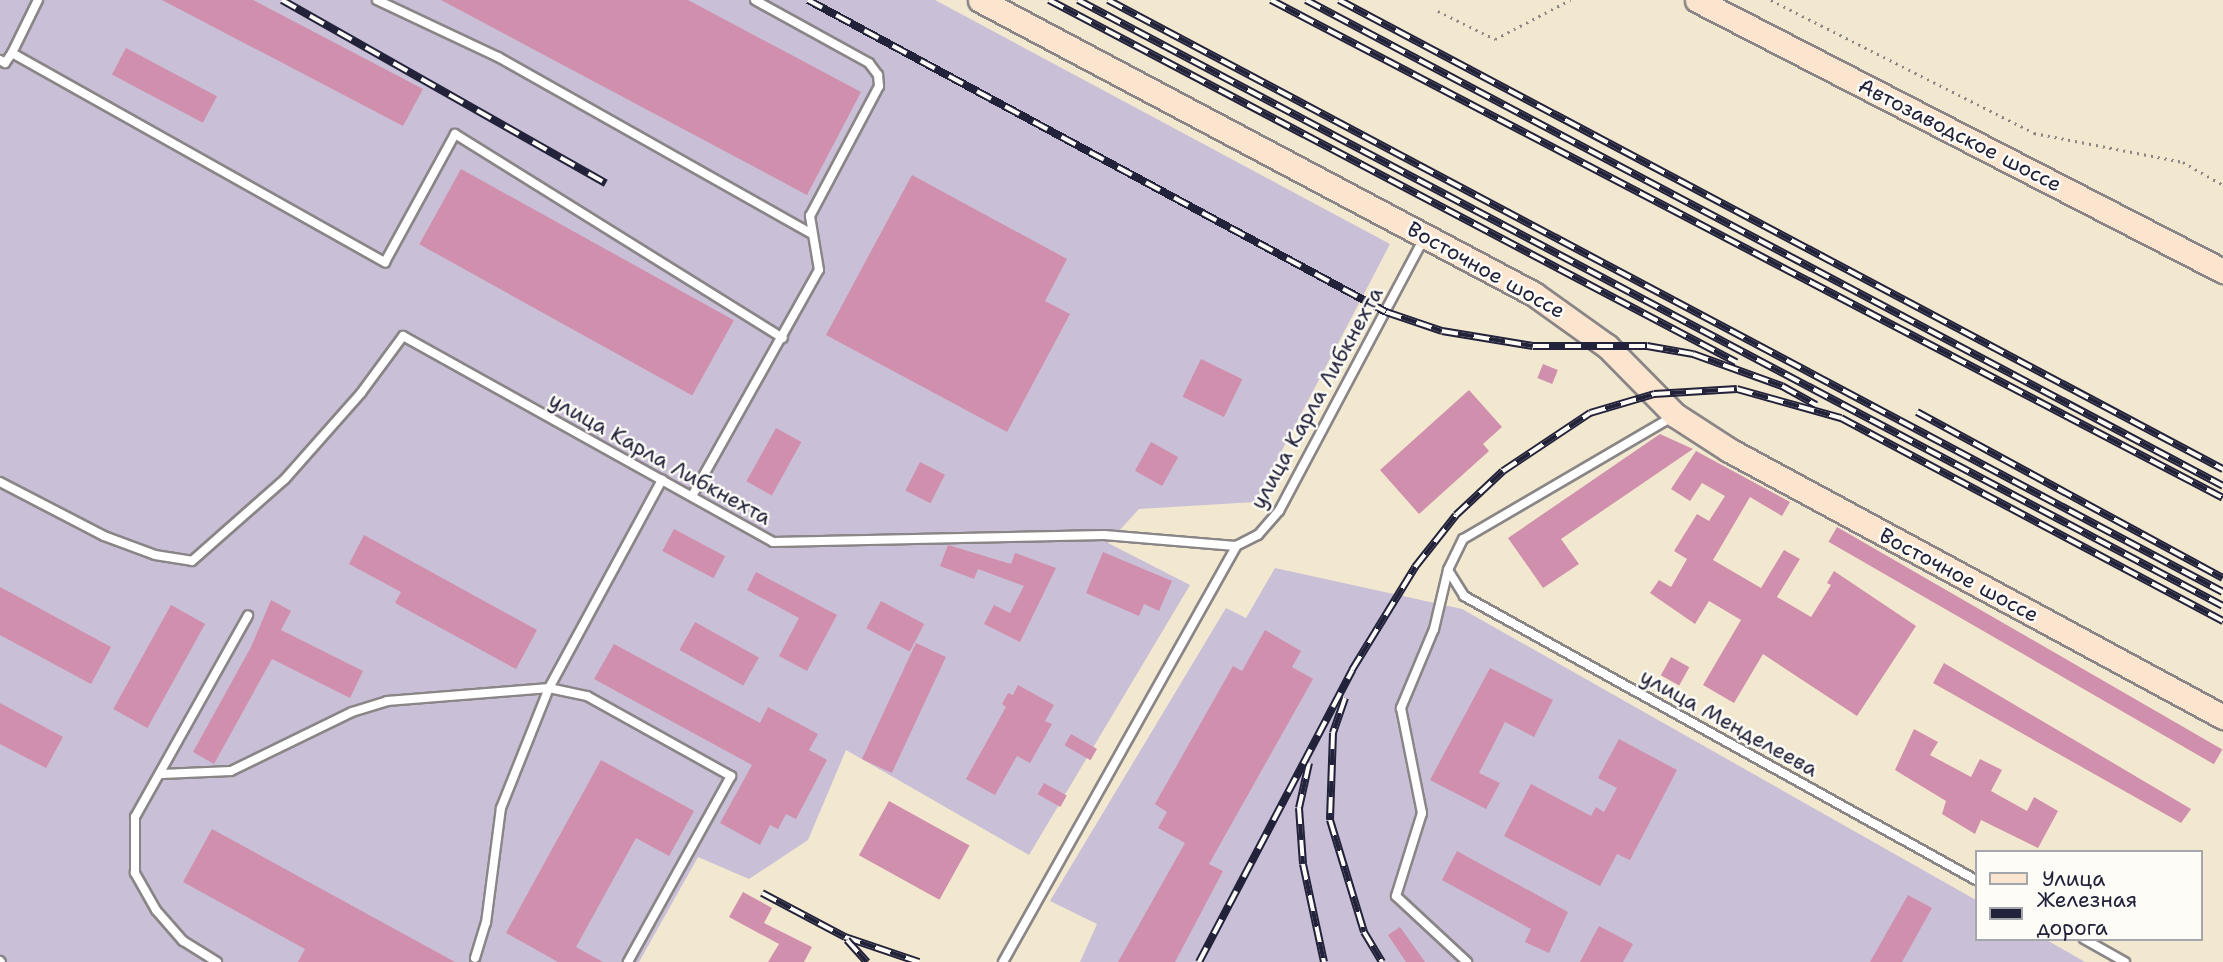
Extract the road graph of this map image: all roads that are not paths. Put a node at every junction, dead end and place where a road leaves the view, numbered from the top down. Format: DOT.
graph roads {
  1 [pos="38,0"];
  2 [pos="377,0"];
  3 [pos="755,0"];
  4 [pos="981,0"];
  5 [pos="1697,0"];
  6 [pos="12,52"];
  7 [pos="0,60"];
  8 [pos="810,233"];
  9 [pos="1426,236"];
  10 [pos="2223,271"];
  11 [pos="783,338"];
  12 [pos="1675,415"];
  13 [pos="662,480"];
  14 [pos="0,482"];
  15 [pos="692,496"];
  16 [pos="1236,546"];
  17 [pos="1448,570"];
  18 [pos="248,616"];
  19 [pos="548,688"];
  20 [pos="2223,717"];
  21 [pos="162,774"];
  22 [pos="1974,879"];
  23 [pos="2088,941"];
  24 [pos="475,958"];
  25 [pos="217,962"];
  26 [pos="628,962"];
  27 [pos="1003,962"];
  28 [pos="1467,962"];
  29 [pos="2125,962"];
  1 -- 6 [label="lane"];
  2 -- 8 [label="lane"];
  3 -- 8 [label="lane"];
  4 -- 9 [label="street, Восточное шоссе"];
  5 -- 10 [label="street, Автозаводское шоссе"];
  6 -- 7 [label="lane"];
  6 -- 11 [label="lane"];
  8 -- 11 [label="lane"];
  9 -- 12 [label="street, Восточное шоссе"];
  9 -- 16 [label="lane, улица Карла Либкнехта"];
  11 -- 15 [label="lane"];
  12 -- 17 [label="lane"];
  12 -- 20 [label="street, Восточное шоссе"];
  13 -- 14 [label="lane, улица Карла Либкнехта"];
  13 -- 15 [label="lane, улица Карла Либкнехта"];
  13 -- 19 [label="lane"];
  15 -- 16 [label="lane, улица Карла Либкнехта"];
  16 -- 27 [label="lane"];
  17 -- 22 [label="lane, улица Менделеева"];
  17 -- 28 [label="lane"];
  18 -- 21 [label="lane"];
  19 -- 21 [label="lane"];
  19 -- 24 [label="lane"];
  19 -- 26 [label="lane"];
  21 -- 25 [label="lane"];
  23 -- 29 [label="lane"];
}
